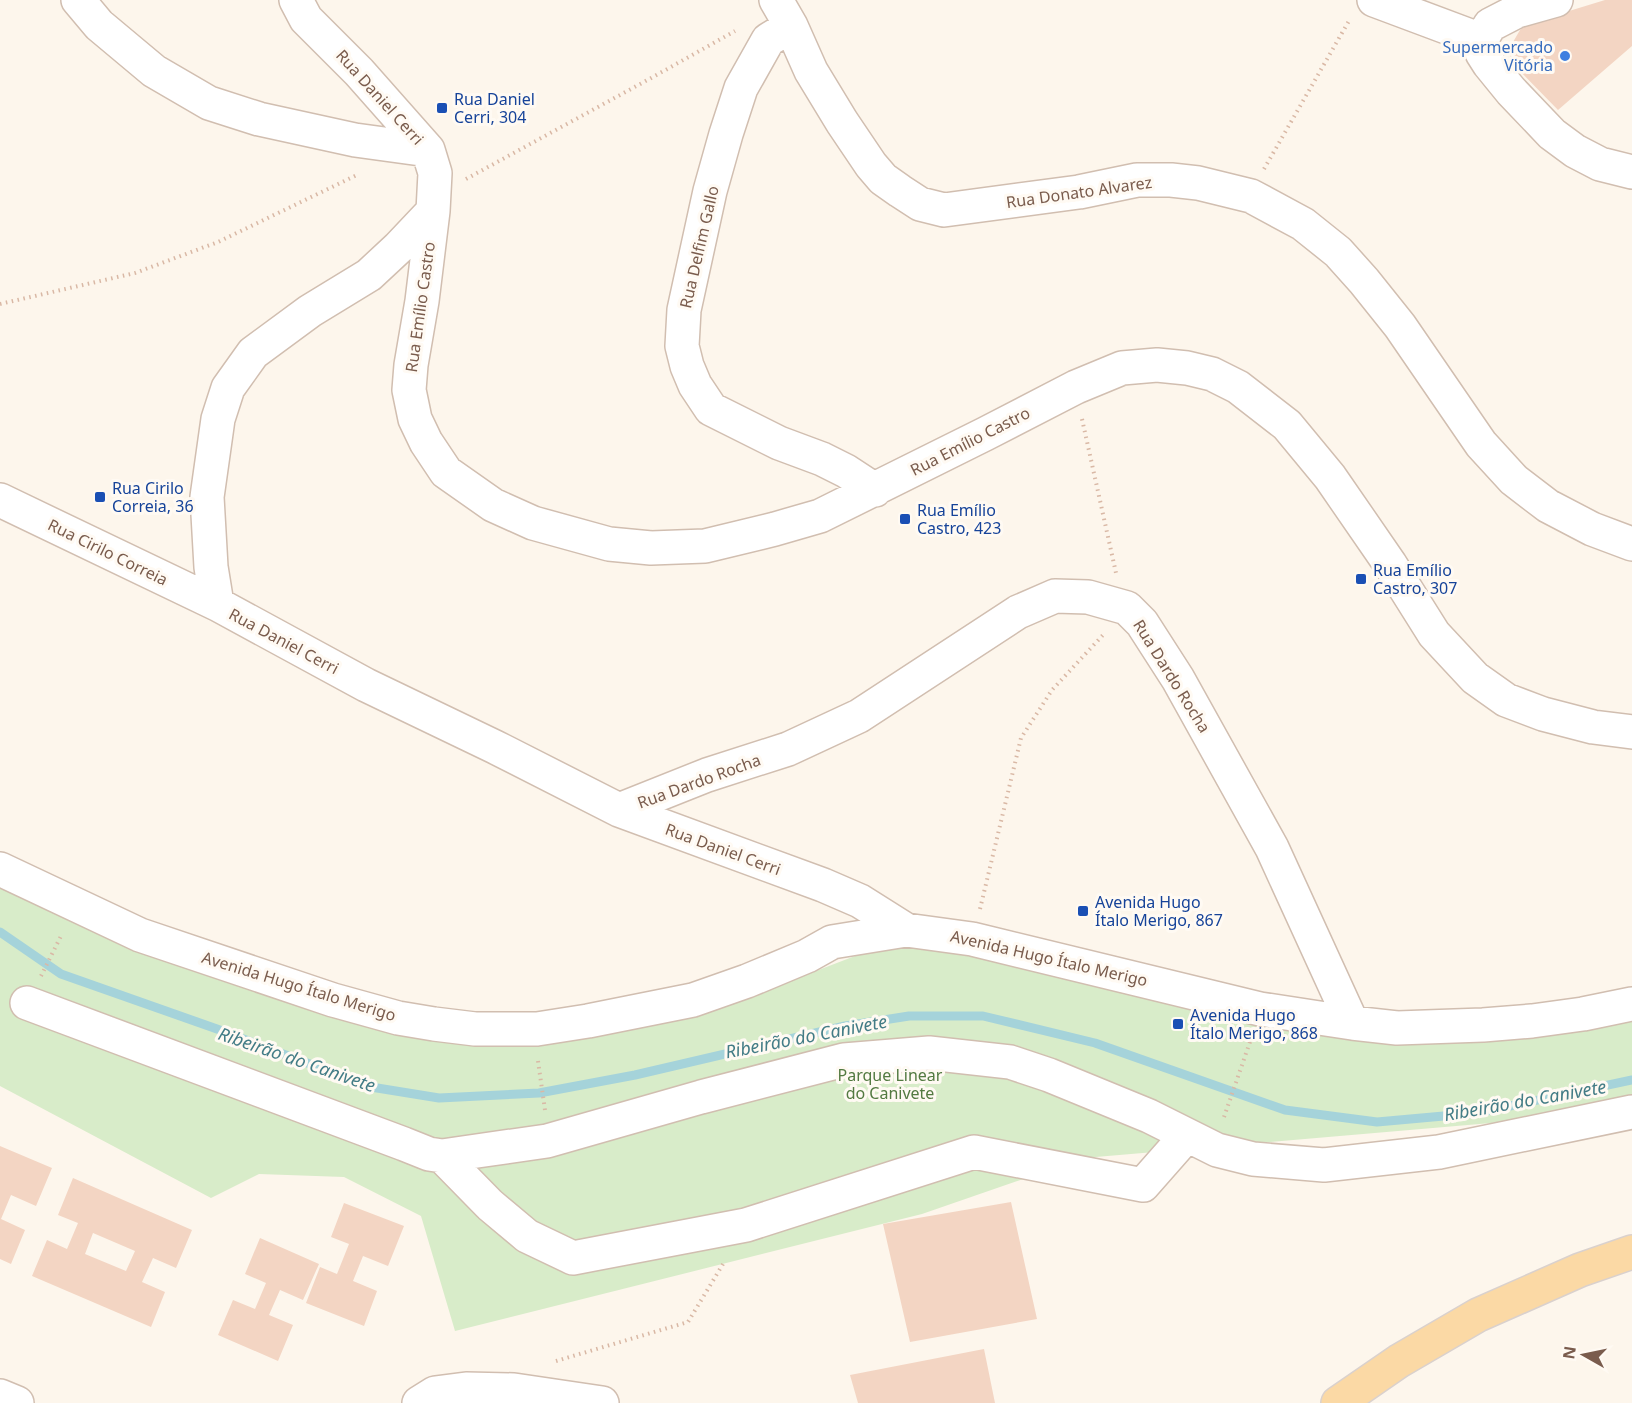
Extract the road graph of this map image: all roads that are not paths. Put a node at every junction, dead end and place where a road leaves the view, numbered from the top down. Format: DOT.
graph roads {
  1 [pos="78,0"];
  2 [pos="296,0"];
  3 [pos="1556,0"];
  4 [pos="1364,7"];
  5 [pos="782,10"];
  6 [pos="1481,40"];
  7 [pos="428,150"];
  8 [pos="1632,172"];
  9 [pos="433,211"];
  10 [pos="874,490"];
  11 [pos="0,500"];
  12 [pos="1632,544"];
  13 [pos="217,604"];
  14 [pos="1632,732"];
  15 [pos="619,810"];
  16 [pos="0,869"];
  17 [pos="906,930"];
  18 [pos="33,992"];
  19 [pos="1632,1004"];
  20 [pos="1353,1023"];
  21 [pos="1632,1112"];
  22 [pos="1187,1135"];
  23 [pos="442,1156"];
  24 [pos="1632,1252"];
  25 [pos="0,1396"];
  26 [pos="17,1403"];
  27 [pos="419,1403"];
  28 [pos="602,1403"];
  29 [pos="1338,1403"];
  1 -- 7 [label="street"];
  2 -- 7 [label="street, Rua Daniel Cerri"];
  3 -- 6 [label="street"];
  4 -- 6 [label="street"];
  5 -- 10 [label="street, Rua Delfim Gallo"];
  5 -- 12 [label="street, Rua Donato Alvarez"];
  6 -- 8 [label="street"];
  7 -- 9 [label="street, Rua Daniel Cerri"];
  9 -- 10 [label="street, Rua Emílio Castro"];
  9 -- 13 [label="street, Rua Daniel Cerri"];
  10 -- 14 [label="street, Rua Emílio Castro"];
  11 -- 13 [label="street, Rua Cirilo Correia"];
  13 -- 15 [label="street, Rua Daniel Cerri"];
  15 -- 17 [label="street, Rua Daniel Cerri"];
  15 -- 20 [label="street, Rua Dardo Rocha"];
  16 -- 17 [label="street, Avenida Hugo Ítalo Merigo"];
  17 -- 20 [label="street, Avenida Hugo Ítalo Merigo"];
  18 -- 23 [label="street"];
  19 -- 20 [label="street, Avenida Hugo Ítalo Merigo"];
  21 -- 22 [label="street"];
  22 -- 23 [label="street"];
  22 -- 23 [label="street"];
  24 -- 29 [label="main road"];
  25 -- 26 [label="street"];
  27 -- 28 [label="street"];
}
